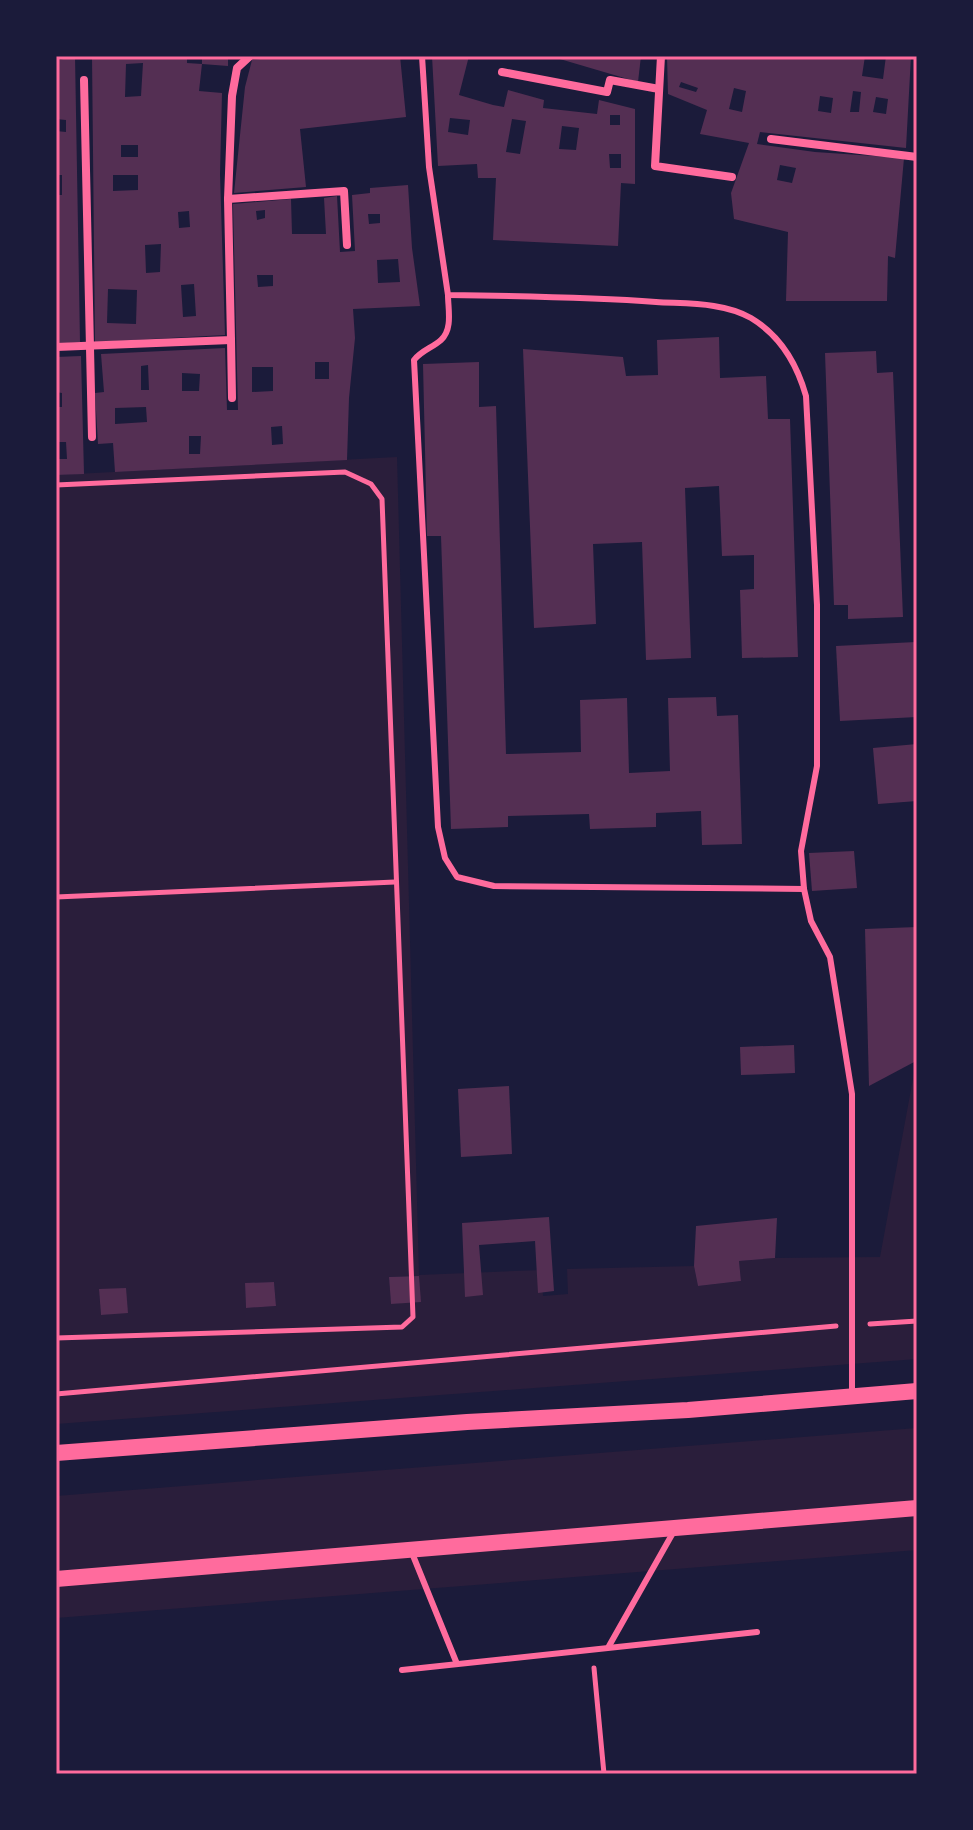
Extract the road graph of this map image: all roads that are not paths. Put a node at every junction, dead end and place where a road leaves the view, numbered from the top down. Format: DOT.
graph roads {
  1 [pos="250,56"];
  2 [pos="422,56"];
  3 [pos="661,56"];
  4 [pos="502,72"];
  5 [pos="84,80"];
  6 [pos="659,89"];
  7 [pos="771,139"];
  8 [pos="917,157"];
  9 [pos="732,177"];
  10 [pos="228,199"];
  11 [pos="347,245"];
  12 [pos="448,295"];
  13 [pos="231,340"];
  14 [pos="91,345"];
  15 [pos="56,347"];
  16 [pos="232,398"];
  17 [pos="92,437"];
  18 [pos="804,889"];
  19 [pos="917,1391"];
  20 [pos="852,1395"];
  21 [pos="56,1453"];
  22 [pos="917,1508"];
  23 [pos="676,1528"];
  24 [pos="410,1550"];
  25 [pos="56,1579"];
  26 [pos="757,1632"];
  27 [pos="609,1646"];
  28 [pos="457,1664"];
  29 [pos="402,1670"];
  1 -- 10 [label="street"];
  2 -- 12 [label="lane"];
  3 -- 6 [label="street"];
  4 -- 6 [label="street"];
  5 -- 14 [label="street"];
  6 -- 9 [label="street"];
  7 -- 8 [label="street"];
  10 -- 11 [label="street"];
  10 -- 13 [label="street"];
  12 -- 18 [label="lane"];
  12 -- 18 [label="lane"];
  13 -- 14 [label="street"];
  13 -- 16 [label="street"];
  14 -- 15 [label="street"];
  14 -- 17 [label="street"];
  18 -- 20 [label="lane"];
  19 -- 20 [label="main road"];
  20 -- 21 [label="main road"];
  22 -- 23 [label="main road"];
  23 -- 24 [label="main road"];
  23 -- 27 [label="lane"];
  24 -- 25 [label="main road"];
  24 -- 28 [label="lane"];
  26 -- 27 [label="lane"];
  27 -- 28 [label="lane"];
  28 -- 29 [label="lane"];
}
